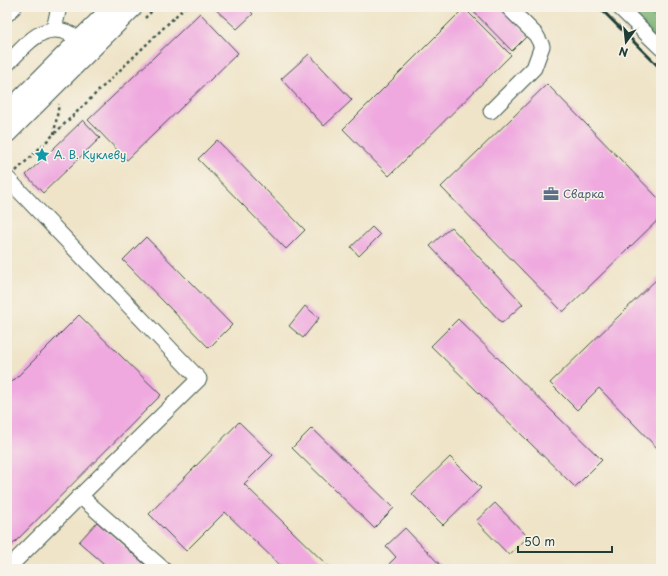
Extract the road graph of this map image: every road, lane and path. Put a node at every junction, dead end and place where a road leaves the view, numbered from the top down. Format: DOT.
graph roads {
  1 [pos="14,7"];
  2 [pos="59,7"];
  3 [pos="114,7"];
  4 [pos="133,7"];
  5 [pos="185,7"];
  6 [pos="508,7"];
  7 [pos="619,7"];
  8 [pos="7,14"];
  9 [pos="54,29"];
  10 [pos="85,45"];
  11 [pos="661,48"];
  12 [pos="7,64"];
  13 [pos="491,111"];
  14 [pos="7,113"];
  15 [pos="7,133"];
  16 [pos="7,178"];
  17 [pos="80,496"];
  18 [pos="7,569"];
  19 [pos="163,569"];
  1 -- 8 [label="lane"];
  2 -- 9 [label="lane"];
  3 -- 10 [label="main road"];
  4 -- 10 [label="main road"];
  5 -- 16 [label="path"];
  6 -- 13 [label="lane"];
  7 -- 11 [label="lane"];
  9 -- 10 [label="lane"];
  9 -- 12 [label="lane"];
  10 -- 14 [label="main road"];
  10 -- 15 [label="main road"];
  16 -- 17 [label="lane"];
  17 -- 18 [label="lane"];
  17 -- 19 [label="lane"];
}
